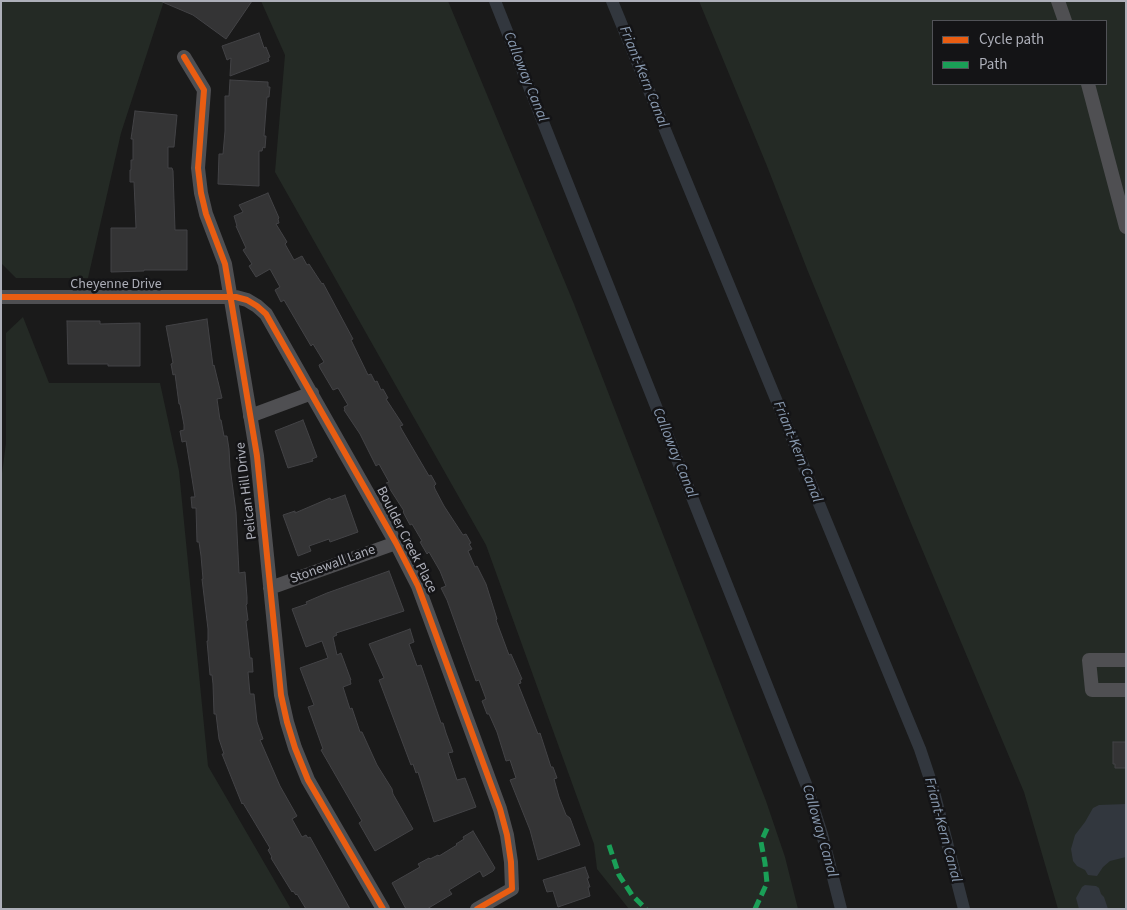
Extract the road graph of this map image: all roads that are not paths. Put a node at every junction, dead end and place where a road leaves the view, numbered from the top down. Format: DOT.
graph roads {
  1 [pos="1058,1"];
  2 [pos="1065,20"];
  3 [pos="184,57"];
  4 [pos="1088,85"];
  5 [pos="1126,227"];
  6 [pos="1,297"];
  7 [pos="231,297"];
  8 [pos="312,392"];
  9 [pos="250,416"];
  10 [pos="396,543"];
  11 [pos="270,588"];
  12 [pos="1126,660"];
  13 [pos="1126,690"];
  14 [pos="383,909"];
  15 [pos="477,909"];
  1 -- 2 [label="street"];
  3 -- 7 [label="street, Pelican Hill Drive"];
  4 -- 5 [label="street"];
  6 -- 7 [label="street, Cheyenne Drive"];
  7 -- 8 [label="street, Boulder Creek Place"];
  7 -- 9 [label="street, Pelican Hill Drive"];
  8 -- 9 [label="street"];
  8 -- 10 [label="street, Boulder Creek Place"];
  9 -- 11 [label="street, Pelican Hill Drive"];
  10 -- 11 [label="street, Stonewall Lane"];
  10 -- 15 [label="street, Boulder Creek Place"];
  11 -- 14 [label="street, Pelican Hill Drive"];
  12 -- 13 [label="street"];
}
